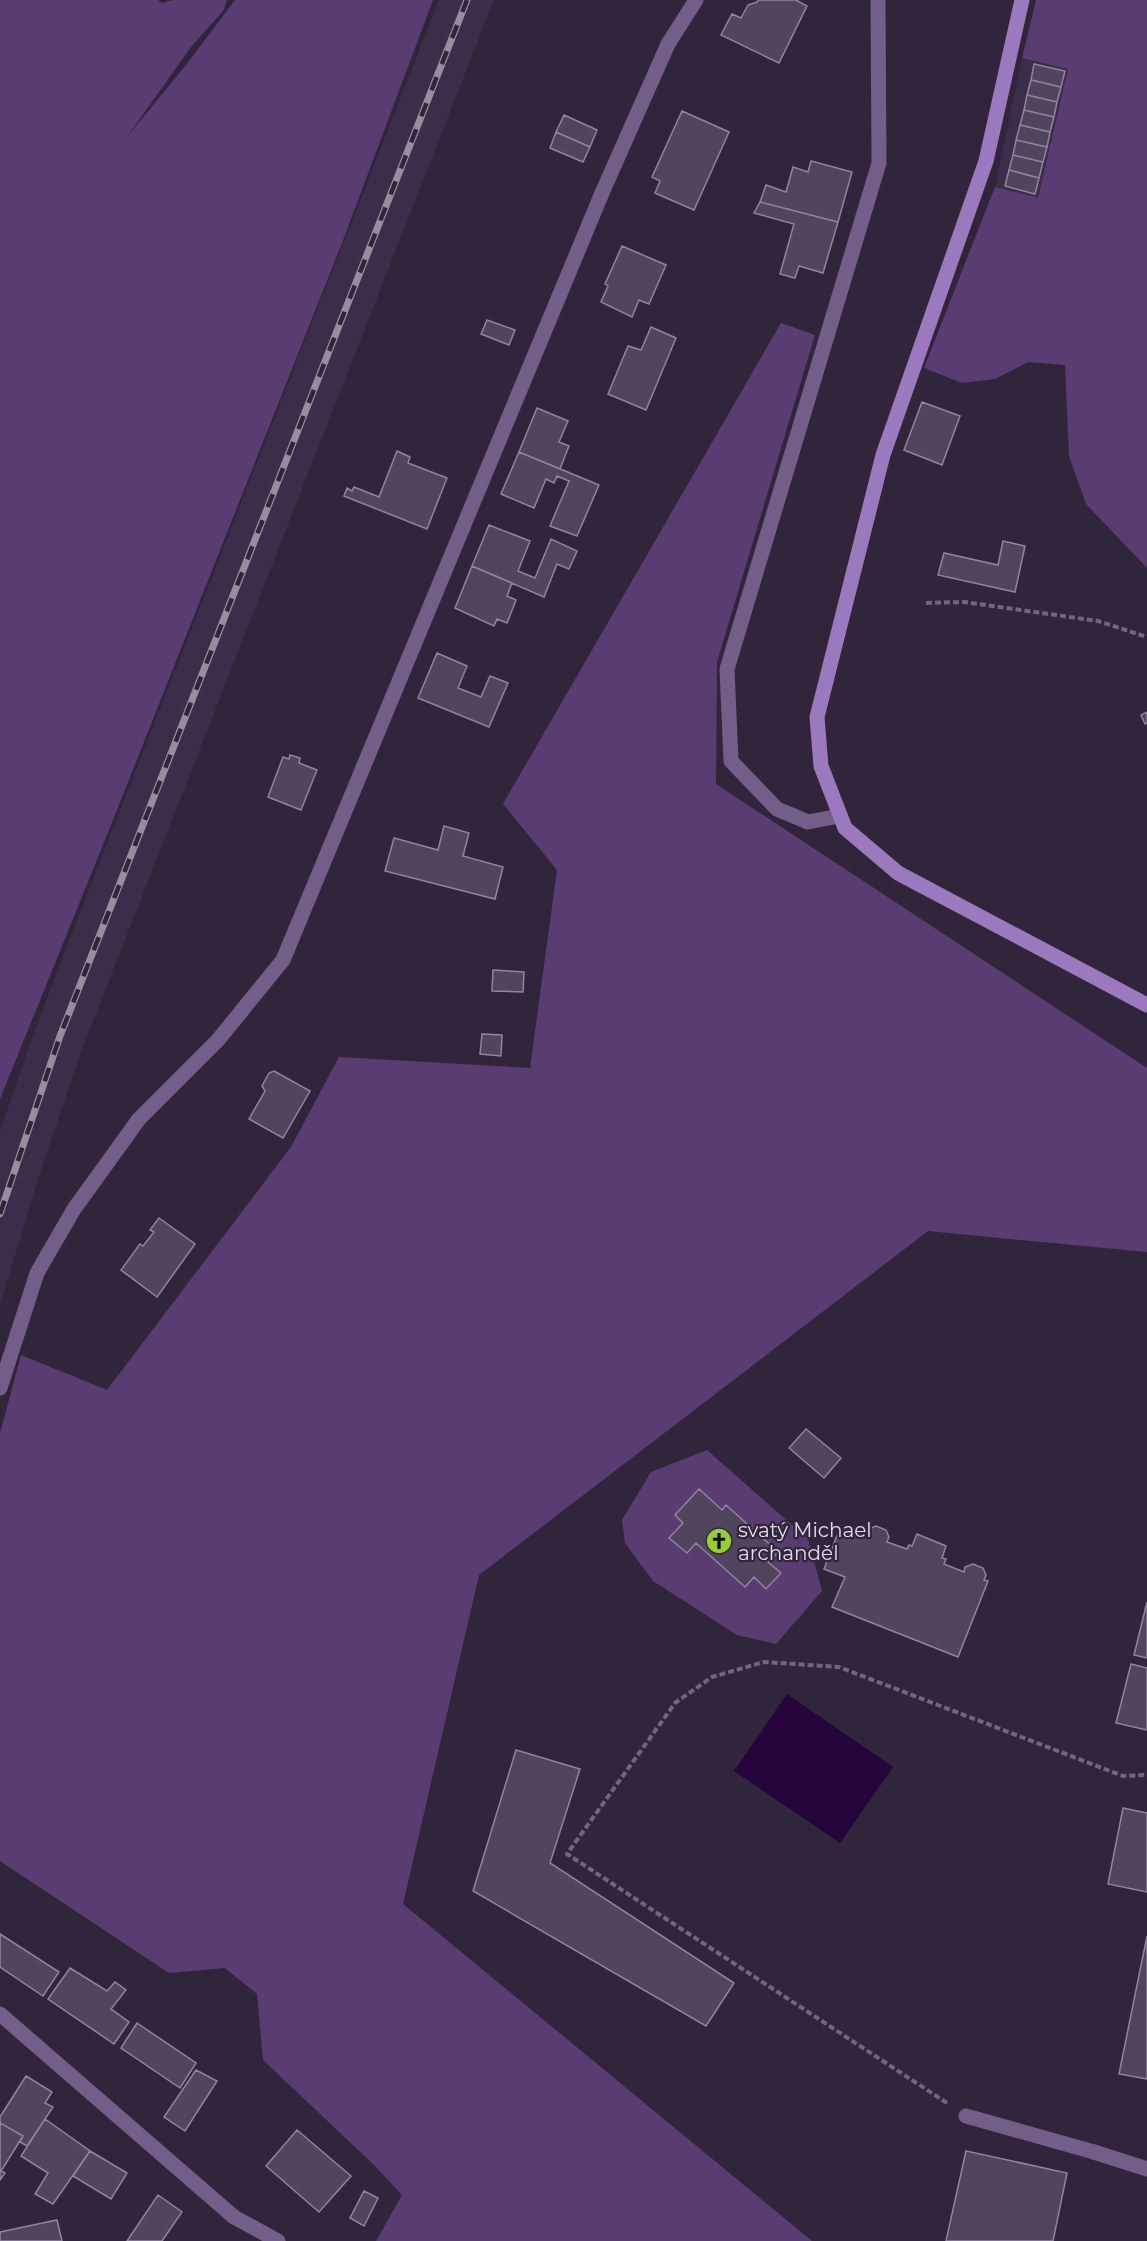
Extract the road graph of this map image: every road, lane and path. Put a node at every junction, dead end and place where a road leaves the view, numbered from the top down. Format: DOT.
graph roads {
  1 [pos="696,0"];
  2 [pos="878,0"];
  3 [pos="1022,0"];
  4 [pos="926,603"];
  5 [pos="1147,637"];
  6 [pos="839,816"];
  7 [pos="1147,1005"];
  8 [pos="0,1388"];
  9 [pos="1147,1775"];
  10 [pos="0,2014"];
  11 [pos="966,2116"];
  12 [pos="1147,2169"];
  13 [pos="278,2241"];
  1 -- 8 [label="street"];
  2 -- 6 [label="street"];
  3 -- 6 [label="street"];
  4 -- 5 [label="path"];
  6 -- 7 [label="street"];
  9 -- 11 [label="path"];
  10 -- 13 [label="street"];
  11 -- 12 [label="street"];
}
